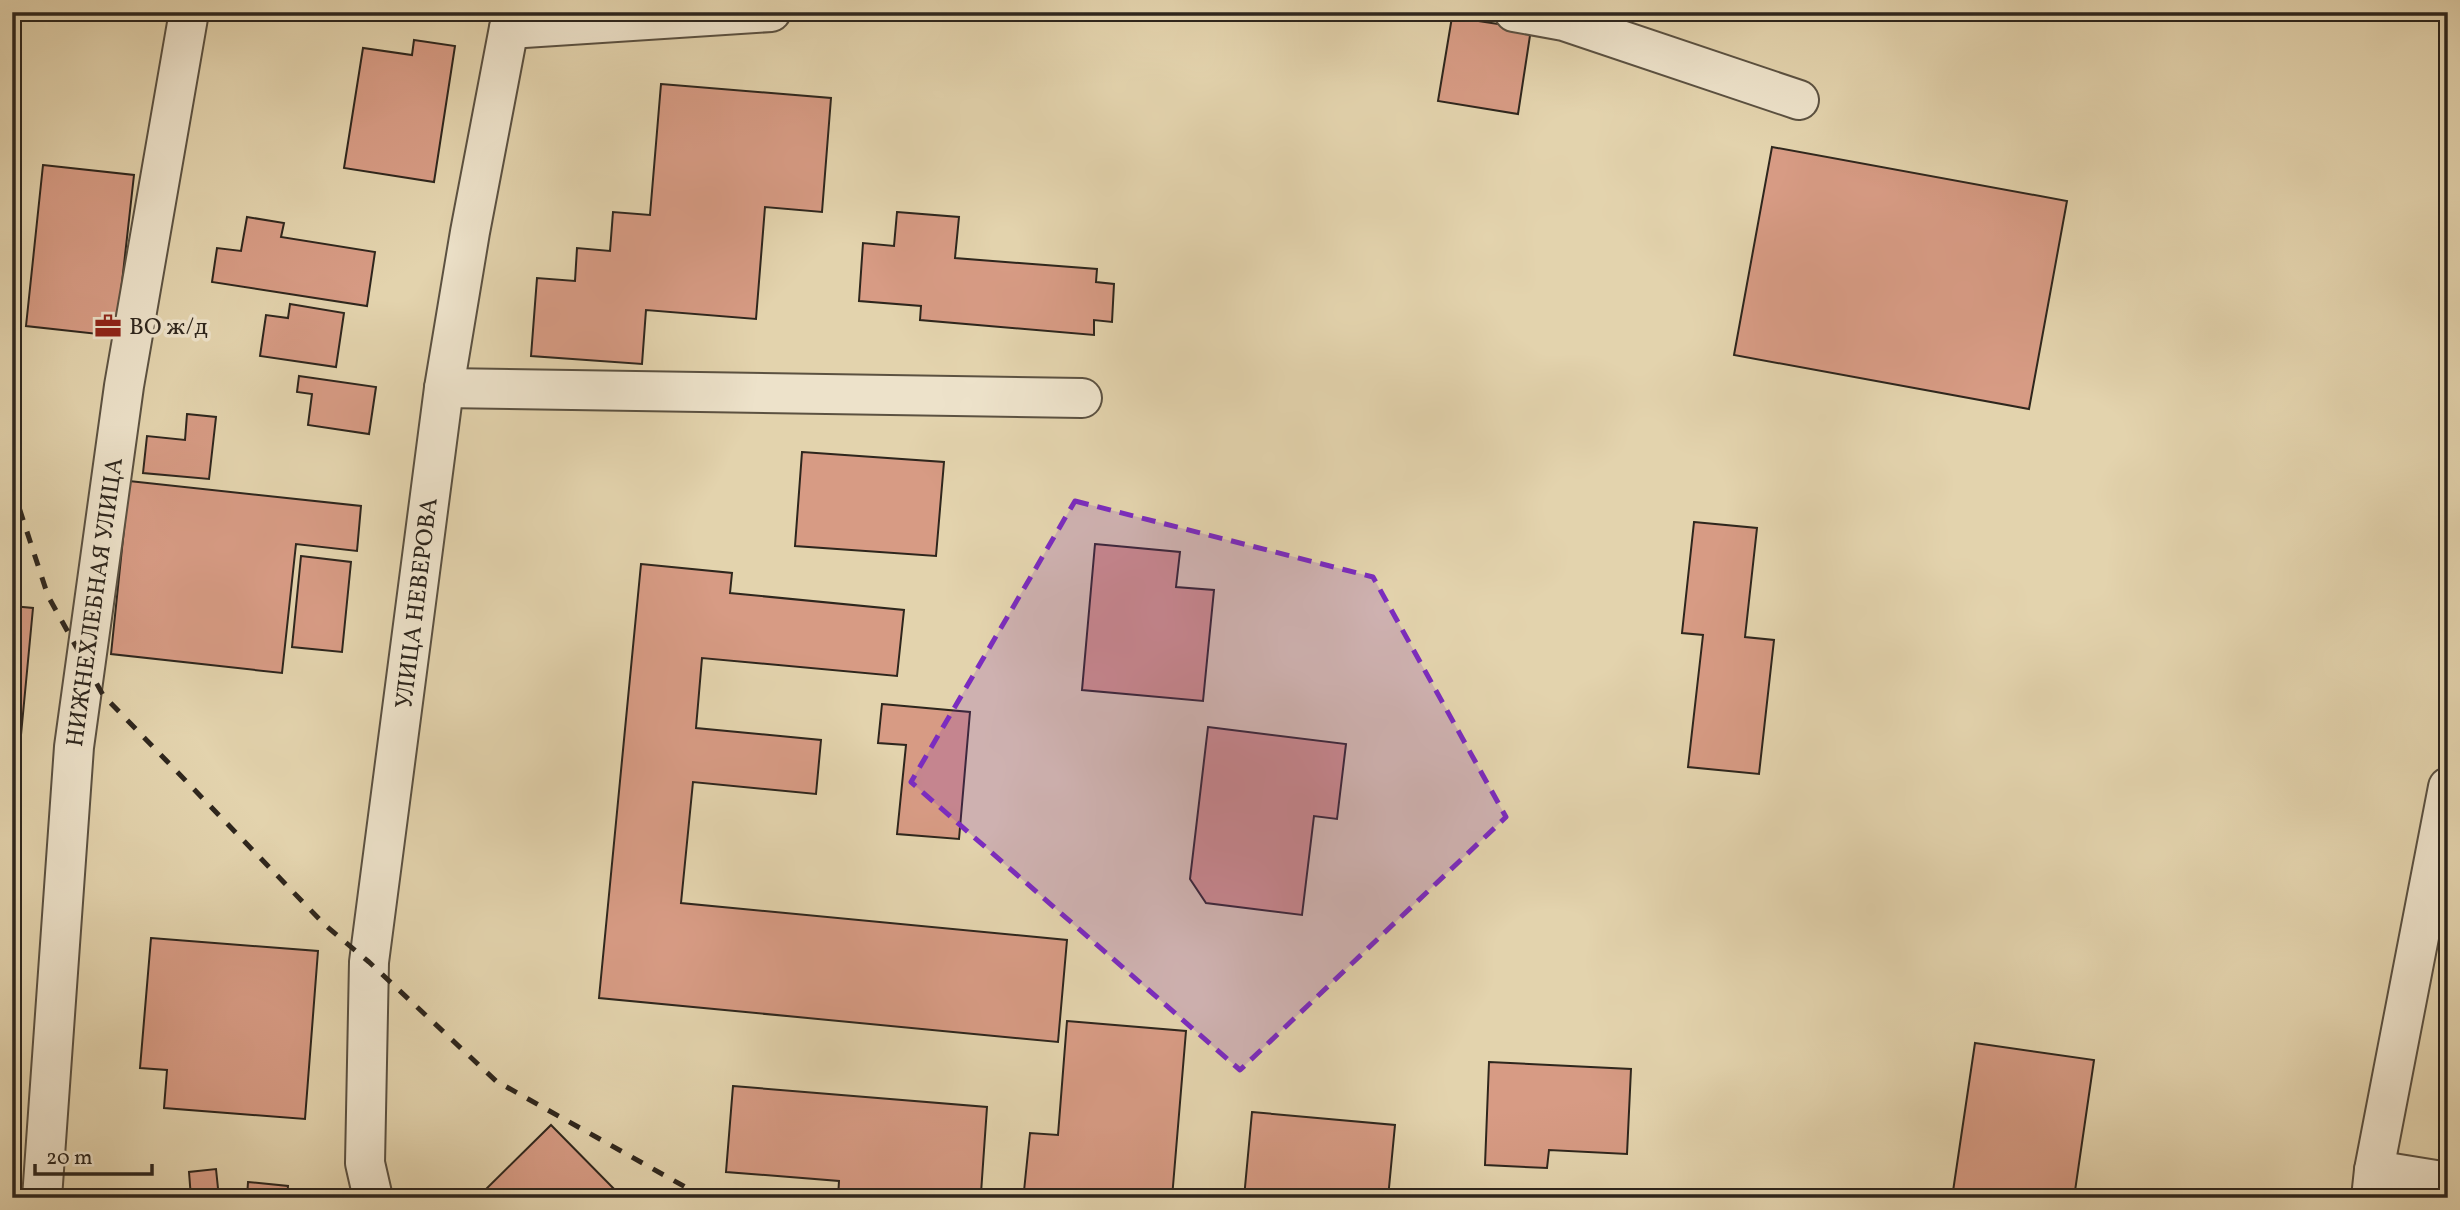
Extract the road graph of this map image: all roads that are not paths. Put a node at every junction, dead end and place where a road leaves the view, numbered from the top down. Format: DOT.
graph roads {
  1 [pos="189,12"];
  2 [pos="771,12"];
  3 [pos="1514,12"];
  4 [pos="511,21"];
  5 [pos="1799,100"];
  6 [pos="444,388"];
  7 [pos="1082,398"];
  8 [pos="2448,786"];
  9 [pos="2448,1182"];
  10 [pos="2373,1184"];
  11 [pos="42,1198"];
  12 [pos="373,1198"];
  1 -- 11 [label="street, НИЖНЕХЛЕБНАЯ УЛИЦА"];
  2 -- 4 [label="street"];
  3 -- 5 [label="street"];
  4 -- 6 [label="street, УЛИЦА НЕВЕРОВА"];
  6 -- 7 [label="street"];
  6 -- 12 [label="street, УЛИЦА НЕВЕРОВА"];
  8 -- 10 [label="street"];
  9 -- 10 [label="street"];
}
